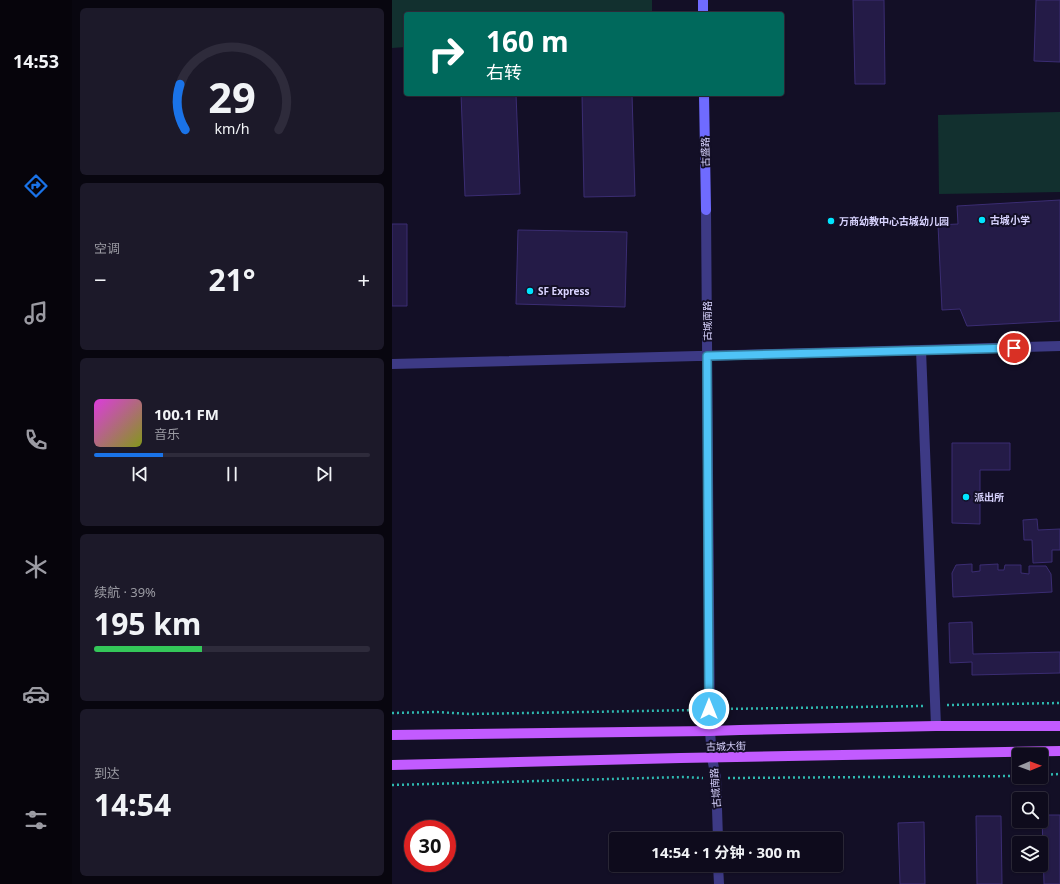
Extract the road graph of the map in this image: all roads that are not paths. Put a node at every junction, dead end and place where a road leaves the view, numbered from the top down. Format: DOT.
graph roads {
  1 [pos="703,0"];
  2 [pos="703,12"];
  3 [pos="704,96"];
  4 [pos="706,210"];
  5 [pos="1060,346"];
  6 [pos="921,350"];
  7 [pos="707,356"];
  8 [pos="392,364"];
  9 [pos="936,726"];
  10 [pos="1060,726"];
  11 [pos="710,732"];
  12 [pos="392,735"];
  13 [pos="1060,751"];
  14 [pos="712,758"];
  15 [pos="392,765"];
  16 [pos="718,832"];
  17 [pos="718,872"];
  18 [pos="719,884"];
  1 -- 2 [label="main road"];
  3 -- 4 [label="main road, 古盛路"];
  4 -- 7 [label="street, 古城南路"];
  5 -- 6 [label="street"];
  6 -- 7 [label="street"];
  6 -- 9 [label="street"];
  7 -- 8 [label="street"];
  7 -- 11 [label="street, 古城南路"];
  9 -- 10 [label="main road, 古城大街"];
  9 -- 11 [label="main road, 古城大街"];
  11 -- 12 [label="main road, 古城大街"];
  11 -- 14 [label="street, 古城南路"];
  13 -- 14 [label="main road, 古城大街"];
  14 -- 15 [label="main road, 古城大街"];
  14 -- 16 [label="street, 古城南路"];
  17 -- 18 [label="street"];
}
